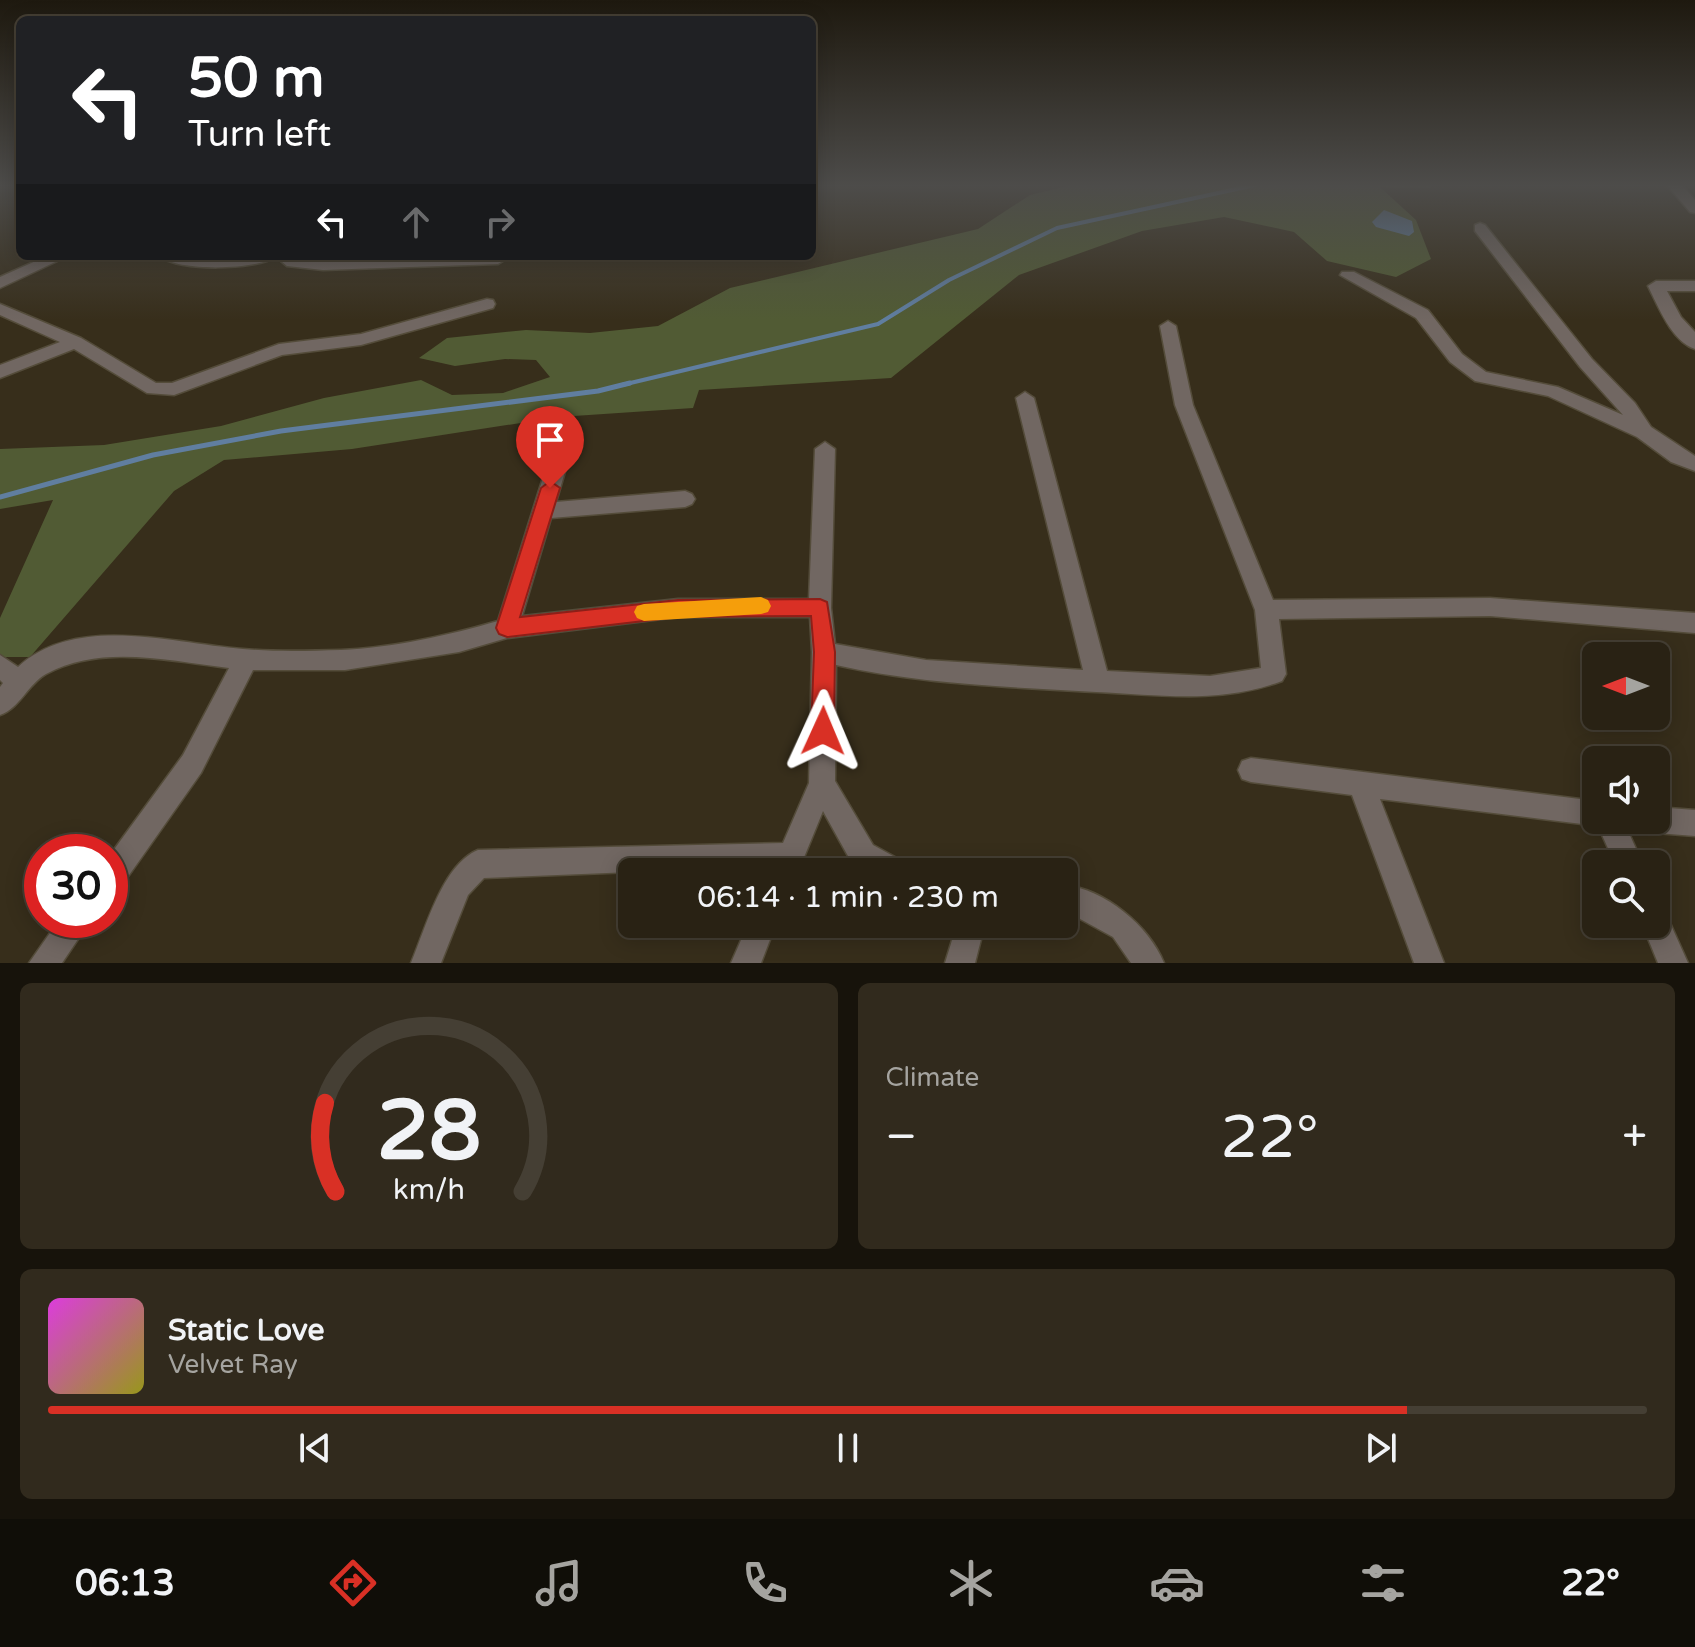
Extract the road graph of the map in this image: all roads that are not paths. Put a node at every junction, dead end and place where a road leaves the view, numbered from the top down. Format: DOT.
graph roads {
  1 [pos="1482,230"];
  2 [pos="52,260"];
  3 [pos="206,260"];
  4 [pos="227,260"];
  5 [pos="289,260"];
  6 [pos="469,260"];
  7 [pos="1348,275"];
  8 [pos="3,283"];
  9 [pos="1695,286"];
  10 [pos="0,301"];
  11 [pos="487,304"];
  12 [pos="0,309"];
  13 [pos="1168,326"];
  14 [pos="75,342"];
  15 [pos="1695,343"];
  16 [pos="0,372"];
  17 [pos="1025,398"];
  18 [pos="1644,432"];
  19 [pos="825,449"];
  20 [pos="1695,464"];
  21 [pos="557,465"];
  22 [pos="685,499"];
  23 [pos="543,511"];
  24 [pos="820,608"];
  25 [pos="1266,610"];
  26 [pos="1695,623"];
  27 [pos="507,628"];
  28 [pos="824,652"];
  29 [pos="246,660"];
  30 [pos="0,665"];
  31 [pos="1098,681"];
  32 [pos="19,683"];
  33 [pos="0,704"];
  34 [pos="1251,770"];
  35 [pos="822,783"];
  36 [pos="1361,784"];
  37 [pos="1582,812"];
  38 [pos="1670,821"];
  39 [pos="1695,823"];
  40 [pos="128,853"];
  41 [pos="791,858"];
  42 [pos="868,858"];
  43 [pos="618,864"];
  44 [pos="1078,902"];
  45 [pos="63,938"];
  46 [pos="756,938"];
  47 [pos="967,938"];
  48 [pos="1662,938"];
  49 [pos="44,963"];
  50 [pos="426,963"];
  51 [pos="746,963"];
  52 [pos="960,963"];
  53 [pos="1149,963"];
  54 [pos="1429,963"];
  55 [pos="1673,963"];
  1 -- 18 [label="street"];
  2 -- 8 [label="street"];
  3 -- 4 [label="street"];
  5 -- 6 [label="street"];
  7 -- 18 [label="street"];
  8 -- 10 [label="street"];
  9 -- 15 [label="street"];
  11 -- 14 [label="street"];
  12 -- 14 [label="street"];
  13 -- 25 [label="street"];
  14 -- 16 [label="street"];
  17 -- 31 [label="street"];
  18 -- 20 [label="street"];
  19 -- 24 [label="street"];
  21 -- 23 [label="street"];
  22 -- 23 [label="street"];
  23 -- 27 [label="street"];
  24 -- 27 [label="street"];
  24 -- 28 [label="street"];
  25 -- 26 [label="street"];
  25 -- 31 [label="street"];
  27 -- 29 [label="street"];
  28 -- 31 [label="street"];
  28 -- 35 [label="street"];
  29 -- 32 [label="street"];
  29 -- 40 [label="street"];
  30 -- 32 [label="street"];
  32 -- 33 [label="street"];
  34 -- 36 [label="street"];
  35 -- 41 [label="street"];
  35 -- 42 [label="street"];
  36 -- 37 [label="street"];
  36 -- 54 [label="street"];
  38 -- 39 [label="street"];
  43 -- 50 [label="street"];
  44 -- 53 [label="street"];
  45 -- 49 [label="street"];
  46 -- 51 [label="street"];
  47 -- 52 [label="street"];
  48 -- 55 [label="street"];
}
